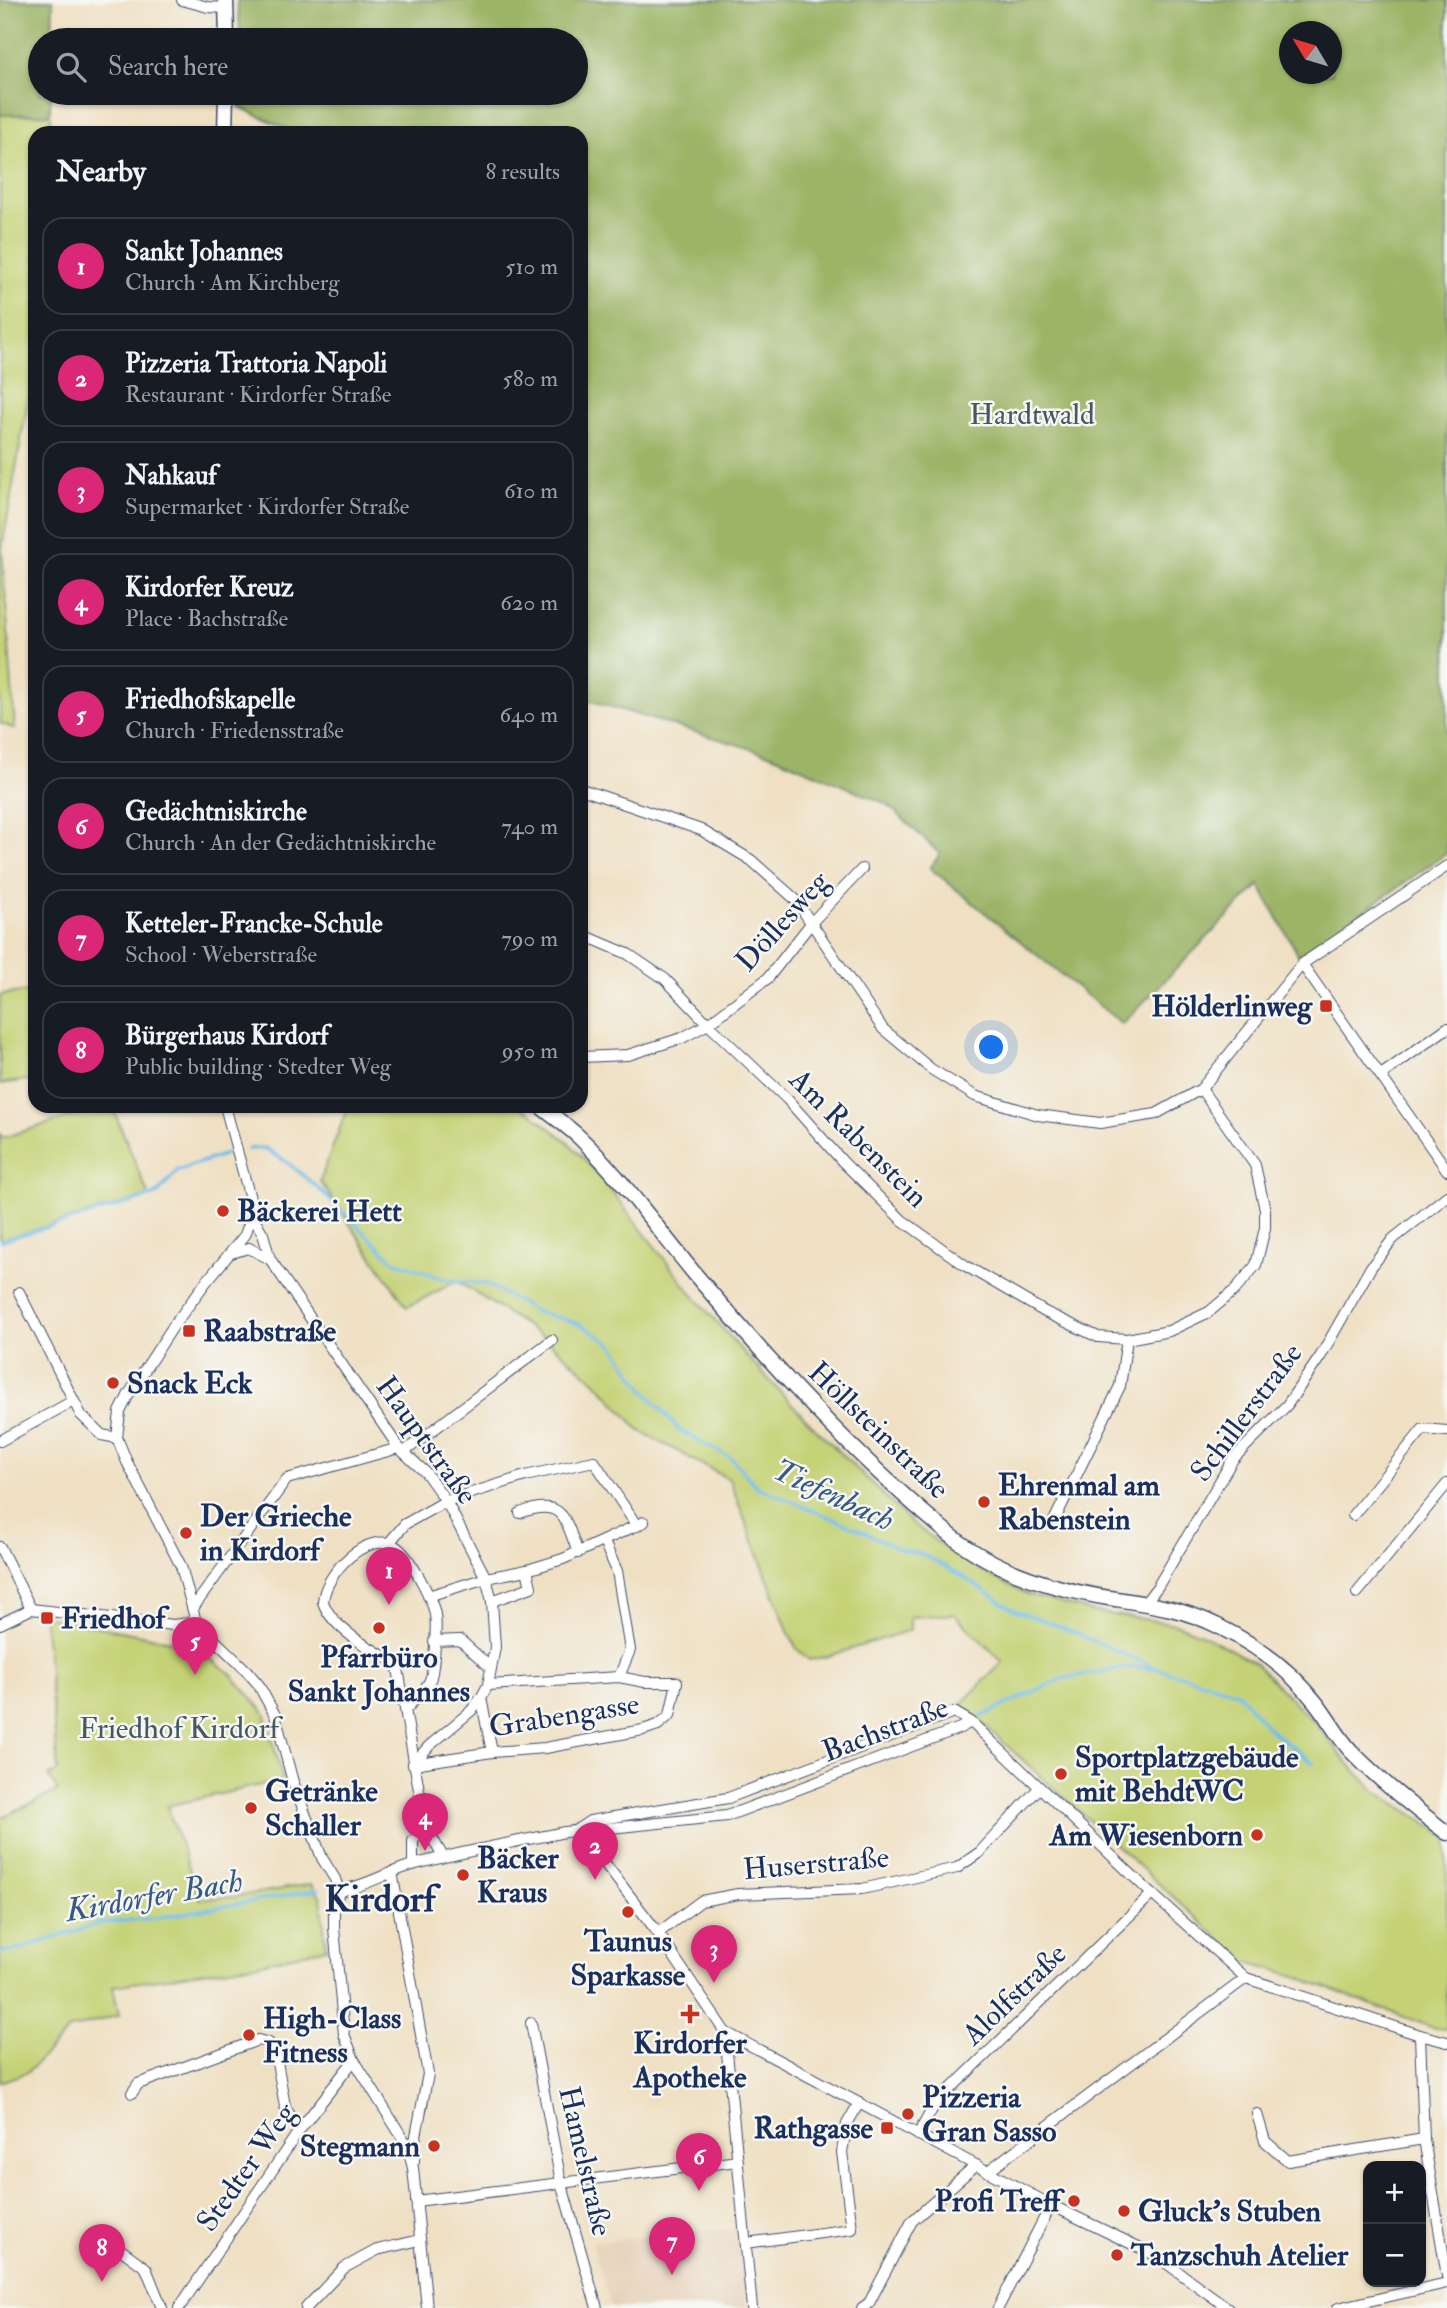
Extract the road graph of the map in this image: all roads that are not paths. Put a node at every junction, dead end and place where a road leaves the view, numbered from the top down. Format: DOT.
graph roads {
  1 [pos="182,0"];
  2 [pos="226,4"];
  3 [pos="227,28"];
  4 [pos="226,105"];
  5 [pos="225,126"];
  6 [pos="588,791"];
  7 [pos="1447,866"];
  8 [pos="862,869"];
  9 [pos="812,922"];
  10 [pos="588,937"];
  11 [pos="1302,964"];
  12 [pos="708,1024"];
  13 [pos="1447,1028"];
  14 [pos="588,1057"];
  15 [pos="1381,1075"];
  16 [pos="1200,1089"];
  17 [pos="227,1113"];
  18 [pos="549,1113"];
  19 [pos="1447,1170"];
  20 [pos="1447,1196"];
  21 [pos="252,1215"];
  22 [pos="231,1254"];
  23 [pos="270,1259"];
  24 [pos="19,1292"];
  25 [pos="1127,1339"];
  26 [pos="552,1340"];
  27 [pos="73,1401"];
  28 [pos="1447,1431"];
  29 [pos="117,1438"];
  30 [pos="0,1441"];
  31 [pos="402,1450"];
  32 [pos="1447,1484"];
  33 [pos="446,1501"];
  34 [pos="520,1513"];
  35 [pos="1353,1515"];
  36 [pos="1053,1523"];
  37 [pos="604,1542"];
  38 [pos="388,1544"];
  39 [pos="0,1546"];
  40 [pos="578,1553"];
  41 [pos="527,1570"];
  42 [pos="486,1578"];
  43 [pos="1357,1593"];
  44 [pos="428,1596"];
  45 [pos="492,1601"];
  46 [pos="1145,1603"];
  47 [pos="193,1608"];
  48 [pos="30,1609"];
  49 [pos="196,1622"];
  50 [pos="0,1624"];
  51 [pos="435,1641"];
  52 [pos="491,1668"];
  53 [pos="619,1677"];
  54 [pos="488,1685"];
  55 [pos="481,1698"];
  56 [pos="406,1709"];
  57 [pos="971,1722"];
  58 [pos="492,1752"];
  59 [pos="413,1764"];
  60 [pos="1040,1788"];
  61 [pos="1415,1807"];
  62 [pos="1447,1823"];
  63 [pos="425,1825"];
  64 [pos="575,1831"];
  65 [pos="1447,1833"];
  66 [pos="443,1857"];
  67 [pos="413,1865"];
  68 [pos="392,1872"];
  69 [pos="339,1891"];
  70 [pos="1152,1894"];
  71 [pos="658,1933"];
  72 [pos="1246,1978"];
  73 [pos="531,2023"];
  74 [pos="725,2032"];
  75 [pos="1420,2035"];
  76 [pos="1447,2042"];
  77 [pos="354,2060"];
  78 [pos="132,2094"];
  79 [pos="859,2103"];
  80 [pos="1257,2114"];
  81 [pos="301,2127"];
  82 [pos="918,2136"];
  83 [pos="1424,2139"];
  84 [pos="738,2161"];
  85 [pos="976,2165"];
  86 [pos="413,2168"];
  87 [pos="988,2171"];
  88 [pos="561,2182"];
  89 [pos="416,2201"];
  90 [pos="1051,2205"];
  91 [pos="101,2235"];
  92 [pos="420,2240"];
  93 [pos="746,2243"];
  94 [pos="1447,2276"];
  95 [pos="1447,2283"];
  96 [pos="867,2306"];
  97 [pos="162,2308"];
  98 [pos="179,2308"];
  99 [pos="306,2308"];
  100 [pos="428,2308"];
  101 [pos="597,2308"];
  102 [pos="752,2308"];
  103 [pos="998,2308"];
  104 [pos="1228,2308"];
  105 [pos="1338,2308"];
  1 -- 2 [label="street"];
  2 -- 3 [label="street"];
  4 -- 5 [label="street"];
  6 -- 9 [label="street"];
  7 -- 11 [label="street"];
  8 -- 9 [label="street, Döllesweg"];
  9 -- 12 [label="street, Döllesweg"];
  9 -- 16 [label="street"];
  10 -- 12 [label="street, Am Rabenstein"];
  11 -- 15 [label="street"];
  11 -- 16 [label="street"];
  12 -- 14 [label="street, Döllesweg"];
  12 -- 25 [label="street, Am Rabenstein"];
  13 -- 15 [label="street"];
  15 -- 19 [label="street"];
  16 -- 25 [label="street, Am Rabenstein"];
  17 -- 21 [label="street"];
  18 -- 46 [label="street, Höllsteinstraße"];
  20 -- 46 [label="street, Schillerstraße"];
  21 -- 22 [label="street"];
  21 -- 23 [label="street, Hauptstraße"];
  22 -- 23 [label="street"];
  22 -- 29 [label="street"];
  23 -- 31 [label="street, Hauptstraße"];
  24 -- 27 [label="street"];
  25 -- 36 [label="street"];
  26 -- 31 [label="street"];
  27 -- 29 [label="street"];
  27 -- 30 [label="street"];
  28 -- 35 [label="street"];
  29 -- 47 [label="street"];
  31 -- 33 [label="street, Hauptstraße"];
  31 -- 47 [label="street"];
  32 -- 43 [label="street"];
  33 -- 37 [label="street"];
  33 -- 38 [label="street"];
  33 -- 42 [label="street, Hauptstraße"];
  34 -- 40 [label="street"];
  37 -- 40 [label="street"];
  37 -- 53 [label="street"];
  38 -- 44 [label="street"];
  38 -- 56 [label="street"];
  39 -- 48 [label="street"];
  40 -- 41 [label="street"];
  41 -- 42 [label="street"];
  41 -- 45 [label="street"];
  42 -- 44 [label="street"];
  42 -- 45 [label="street, Hauptstraße"];
  44 -- 51 [label="street"];
  45 -- 52 [label="street, Hauptstraße"];
  46 -- 61 [label="street, Höllsteinstraße"];
  47 -- 49 [label="street"];
  48 -- 49 [label="street"];
  48 -- 50 [label="street"];
  49 -- 69 [label="street"];
  51 -- 52 [label="street"];
  51 -- 56 [label="street"];
  52 -- 54 [label="street, Hauptstraße"];
  53 -- 54 [label="street"];
  53 -- 58 [label="street, Grabengasse"];
  54 -- 55 [label="street, Hauptstraße"];
  55 -- 58 [label="street"];
  55 -- 59 [label="street, Hauptstraße"];
  56 -- 59 [label="street"];
  57 -- 60 [label="street"];
  57 -- 64 [label="street, Bachstraße"];
  57 -- 64 [label="street, Bachstraße"];
  58 -- 59 [label="street, Grabengasse"];
  59 -- 63 [label="street"];
  60 -- 70 [label="street"];
  60 -- 71 [label="street, Huserstraße"];
  61 -- 62 [label="street, Höllsteinstraße"];
  61 -- 65 [label="street, Höllsteinstraße"];
  63 -- 66 [label="street"];
  63 -- 67 [label="street"];
  64 -- 66 [label="street, Bachstraße"];
  64 -- 71 [label="street"];
  66 -- 67 [label="street, Bachstraße"];
  67 -- 68 [label="street, Bachstraße"];
  68 -- 69 [label="street, Bachstraße"];
  68 -- 86 [label="street"];
  69 -- 77 [label="street"];
  70 -- 72 [label="street"];
  70 -- 82 [label="street, Alolfstraße"];
  71 -- 74 [label="street"];
  72 -- 75 [label="street"];
  72 -- 87 [label="street"];
  73 -- 88 [label="street, Hamelstraße"];
  74 -- 79 [label="street"];
  74 -- 84 [label="street"];
  75 -- 76 [label="street"];
  75 -- 83 [label="street"];
  77 -- 81 [label="street, Stedter Weg"];
  77 -- 86 [label="street"];
  78 -- 81 [label="street"];
  79 -- 82 [label="street"];
  79 -- 93 [label="street"];
  80 -- 83 [label="street"];
  81 -- 98 [label="street, Stedter Weg"];
  82 -- 85 [label="street"];
  83 -- 94 [label="street"];
  84 -- 88 [label="street"];
  84 -- 93 [label="street"];
  85 -- 87 [label="street"];
  85 -- 96 [label="street"];
  86 -- 89 [label="street"];
  87 -- 90 [label="street"];
  88 -- 89 [label="street"];
  88 -- 101 [label="street, Hamelstraße"];
  89 -- 92 [label="street"];
  90 -- 103 [label="street"];
  90 -- 104 [label="street"];
  91 -- 97 [label="street"];
  92 -- 99 [label="street"];
  92 -- 100 [label="street"];
  93 -- 102 [label="street"];
  95 -- 105 [label="street"];
}
